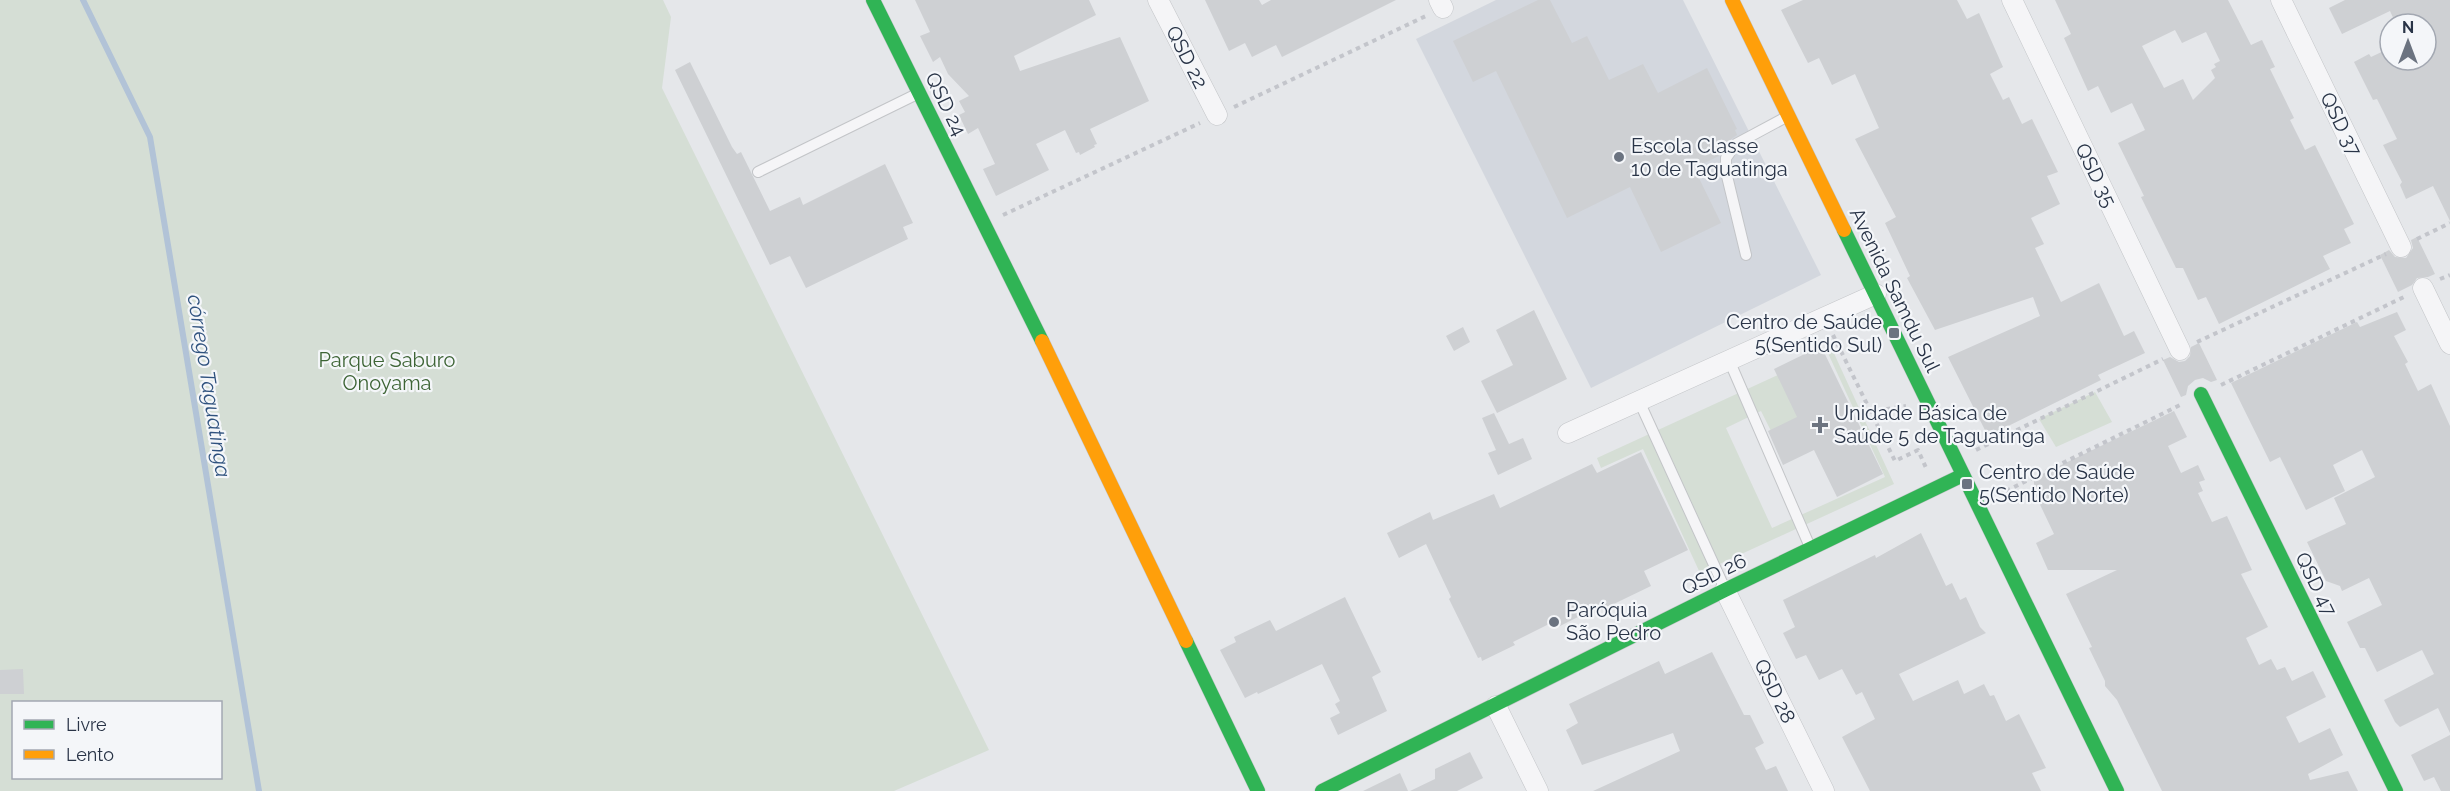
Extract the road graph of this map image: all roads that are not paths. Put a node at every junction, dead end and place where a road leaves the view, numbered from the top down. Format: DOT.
graph roads {
  1 [pos="873,0"];
  2 [pos="1158,0"];
  3 [pos="1732,0"];
  4 [pos="2012,0"];
  5 [pos="2281,0"];
  6 [pos="919,93"];
  7 [pos="1217,115"];
  8 [pos="1789,116"];
  9 [pos="758,172"];
  10 [pos="2401,247"];
  11 [pos="1746,255"];
  12 [pos="2423,288"];
  13 [pos="1876,294"];
  14 [pos="2450,344"];
  15 [pos="2180,350"];
  16 [pos="1729,360"];
  17 [pos="2201,394"];
  18 [pos="1639,401"];
  19 [pos="1568,433"];
  20 [pos="1963,475"];
  21 [pos="1811,549"];
  22 [pos="1725,590"];
  23 [pos="1496,706"];
  24 [pos="1258,791"];
  25 [pos="1322,791"];
  26 [pos="1538,791"];
  27 [pos="1824,791"];
  28 [pos="2117,791"];
  29 [pos="2396,791"];
  1 -- 6 [label="street, QSD 24"];
  2 -- 7 [label="street, QSD 22"];
  3 -- 8 [label="street, Avenida Samdu Sul"];
  4 -- 15 [label="street, QSD 35"];
  5 -- 10 [label="street, QSD 37"];
  6 -- 9 [label="lane"];
  6 -- 24 [label="street, QSD 24"];
  8 -- 11 [label="lane"];
  8 -- 13 [label="street, Avenida Samdu Sul"];
  12 -- 14 [label="street"];
  13 -- 16 [label="street"];
  13 -- 20 [label="street, Avenida Samdu Sul"];
  16 -- 18 [label="street"];
  16 -- 21 [label="lane"];
  17 -- 29 [label="street, QSD 47"];
  18 -- 19 [label="street"];
  18 -- 22 [label="lane"];
  20 -- 21 [label="street, QSD 26"];
  20 -- 28 [label="street, Avenida Samdu Sul"];
  21 -- 22 [label="street, QSD 26"];
  22 -- 23 [label="street, QSD 26"];
  22 -- 27 [label="street, QSD 28"];
  23 -- 25 [label="street, QSD 26"];
  23 -- 26 [label="street"];
}
